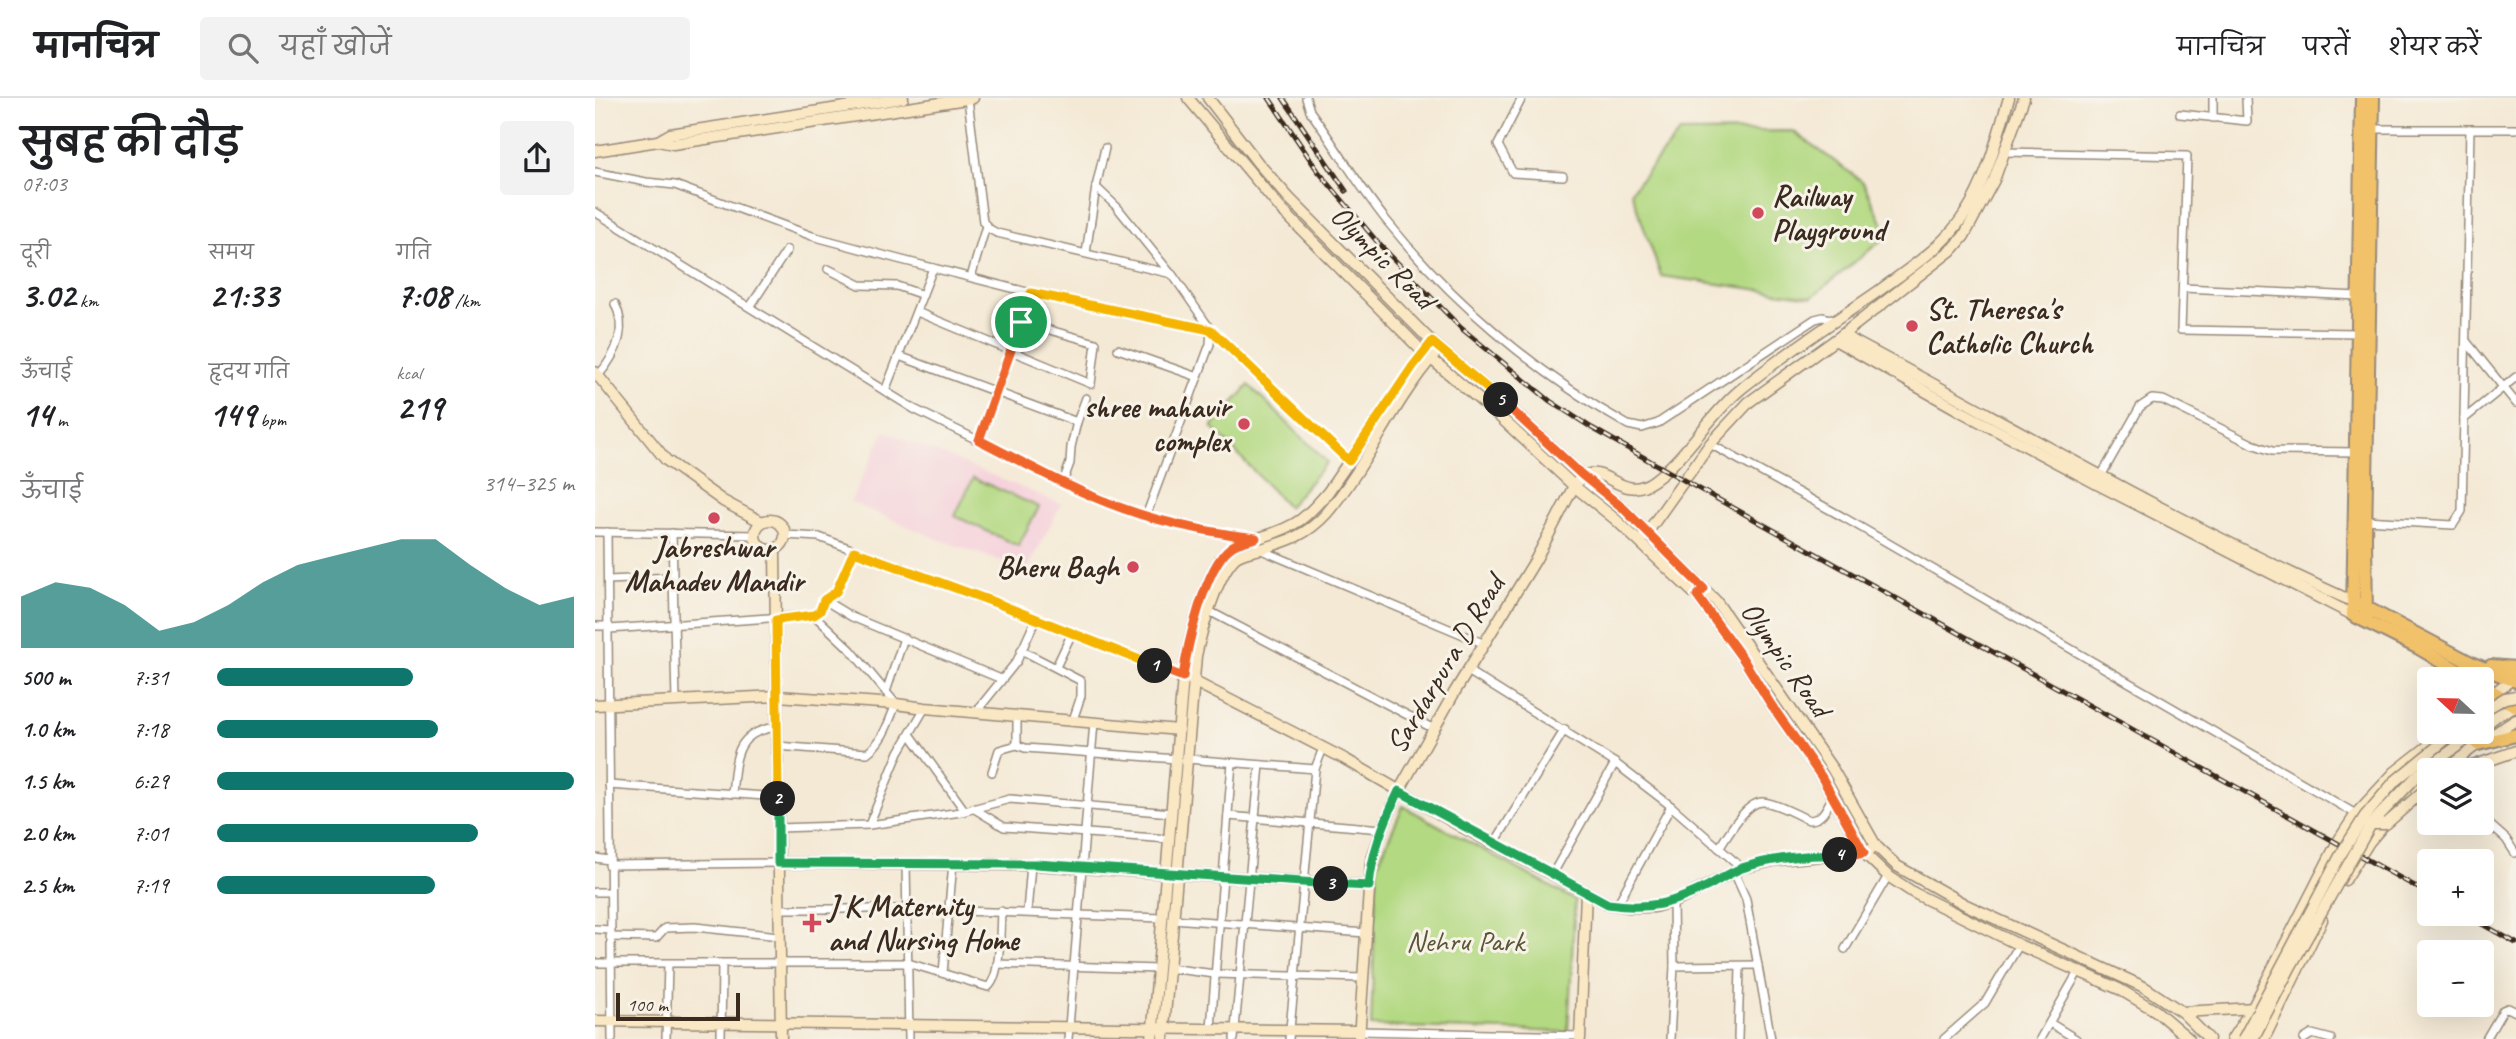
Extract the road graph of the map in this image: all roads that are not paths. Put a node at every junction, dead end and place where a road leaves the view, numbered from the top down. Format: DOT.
graph roads {
  1 [pos="903,98"];
  2 [pos="1188,98"];
  3 [pos="1208,98"];
  4 [pos="1306,98"];
  5 [pos="1522,98"];
  6 [pos="2008,98"];
  7 [pos="2024,98"];
  8 [pos="2213,98"];
  9 [pos="2246,98"];
  10 [pos="2362,98"];
  11 [pos="2373,98"];
  12 [pos="970,99"];
  13 [pos="2180,114"];
  14 [pos="2213,118"];
  15 [pos="2373,129"];
  16 [pos="2470,129"];
  17 [pos="2516,129"];
  18 [pos="658,141"];
  19 [pos="1105,148"];
  20 [pos="595,151"];
  21 [pos="2004,152"];
  22 [pos="595,172"];
  23 [pos="1563,176"];
  24 [pos="1096,187"];
  25 [pos="595,212"];
  26 [pos="986,226"];
  27 [pos="787,250"];
  28 [pos="1086,253"];
  29 [pos="933,268"];
  30 [pos="828,269"];
  31 [pos="1171,274"];
  32 [pos="971,277"];
  33 [pos="2183,288"];
  34 [pos="1031,293"];
  35 [pos="923,295"];
  36 [pos="2358,296"];
  37 [pos="615,304"];
  38 [pos="750,307"];
  39 [pos="917,312"];
  40 [pos="1847,314"];
  41 [pos="1836,321"];
  42 [pos="1021,322"];
  43 [pos="1854,325"];
  44 [pos="1211,330"];
  45 [pos="2363,333"];
  46 [pos="1838,338"];
  47 [pos="2466,341"];
  48 [pos="1436,345"];
  49 [pos="1011,349"];
  50 [pos="1118,349"];
  51 [pos="1427,355"];
  52 [pos="899,356"];
  53 [pos="596,374"];
  54 [pos="1198,377"];
  55 [pos="2516,377"];
  56 [pos="2503,387"];
  57 [pos="885,391"];
  58 [pos="996,392"];
  59 [pos="1086,398"];
  60 [pos="2516,403"];
  61 [pos="2464,419"];
  62 [pos="1077,422"];
  63 [pos="979,440"];
  64 [pos="1710,444"];
  65 [pos="2358,452"];
  66 [pos="1349,461"];
  67 [pos="1582,475"];
  68 [pos="2101,477"];
  69 [pos="1063,482"];
  70 [pos="1574,486"];
  71 [pos="1146,516"];
  72 [pos="2365,520"];
  73 [pos="762,522"];
  74 [pos="595,532"];
  75 [pos="607,532"];
  76 [pos="1648,532"];
  77 [pos="672,533"];
  78 [pos="755,535"];
  79 [pos="785,535"];
  80 [pos="1639,542"];
  81 [pos="1257,544"];
  82 [pos="775,550"];
  83 [pos="854,551"];
  84 [pos="673,578"];
  85 [pos="608,579"];
  86 [pos="1701,593"];
  87 [pos="824,600"];
  88 [pos="2357,608"];
  89 [pos="1209,611"];
  90 [pos="814,615"];
  91 [pos="1036,618"];
  92 [pos="776,620"];
  93 [pos="673,625"];
  94 [pos="595,626"];
  95 [pos="608,627"];
  96 [pos="1072,633"];
  97 [pos="904,638"];
  98 [pos="1485,644"];
  99 [pos="1021,650"];
  100 [pos="1056,667"];
  101 [pos="2452,667"];
  102 [pos="2455,667"];
  103 [pos="1468,671"];
  104 [pos="2494,671"];
  105 [pos="2494,672"];
  106 [pos="2515,676"];
  107 [pos="1183,677"];
  108 [pos="2494,678"];
  109 [pos="1002,679"];
  110 [pos="1193,681"];
  111 [pos="2494,689"];
  112 [pos="886,692"];
  113 [pos="777,696"];
  114 [pos="2516,700"];
  115 [pos="675,702"];
  116 [pos="896,704"];
  117 [pos="2494,704"];
  118 [pos="595,705"];
  119 [pos="610,705"];
  120 [pos="925,708"];
  121 [pos="976,712"];
  122 [pos="1017,716"];
  123 [pos="2494,718"];
  124 [pos="1073,720"];
  125 [pos="2516,720"];
  126 [pos="1094,722"];
  127 [pos="777,727"];
  128 [pos="1434,729"];
  129 [pos="1565,729"];
  130 [pos="1179,730"];
  131 [pos="2494,730"];
  132 [pos="910,734"];
  133 [pos="2516,734"];
  134 [pos="2494,736"];
  135 [pos="2431,744"];
  136 [pos="2440,744"];
  137 [pos="2467,744"];
  138 [pos="2471,744"];
  139 [pos="1017,745"];
  140 [pos="777,746"];
  141 [pos="1323,748"];
  142 [pos="2516,751"];
  143 [pos="1091,754"];
  144 [pos="2456,758"];
  145 [pos="1182,759"];
  146 [pos="2494,759"];
  147 [pos="1233,763"];
  148 [pos="1615,763"];
  149 [pos="1260,765"];
  150 [pos="1315,769"];
  151 [pos="992,772"];
  152 [pos="2395,772"];
  153 [pos="2417,781"];
  154 [pos="609,785"];
  155 [pos="1399,791"];
  156 [pos="732,794"];
  157 [pos="2417,795"];
  158 [pos="2417,795"];
  159 [pos="778,797"];
  160 [pos="1832,799"];
  161 [pos="1671,806"];
  162 [pos="1087,807"];
  163 [pos="969,809"];
  164 [pos="1171,813"];
  165 [pos="2356,814"];
  166 [pos="1228,816"];
  167 [pos="1256,818"];
  168 [pos="1310,823"];
  169 [pos="2371,824"];
  170 [pos="869,825"];
  171 [pos="778,828"];
  172 [pos="2494,828"];
  173 [pos="1382,829"];
  174 [pos="1085,832"];
  175 [pos="1169,839"];
  176 [pos="1494,844"];
  177 [pos="1876,846"];
  178 [pos="1719,848"];
  179 [pos="1864,853"];
  180 [pos="2515,853"];
  181 [pos="595,858"];
  182 [pos="609,862"];
  183 [pos="778,863"];
  184 [pos="906,863"];
  185 [pos="953,863"];
  186 [pos="1031,864"];
  187 [pos="1083,867"];
  188 [pos="1738,870"];
  189 [pos="1172,873"];
  190 [pos="1552,875"];
  191 [pos="1223,876"];
  192 [pos="1888,876"];
  193 [pos="1251,878"];
  194 [pos="1306,882"];
  195 [pos="1369,886"];
  196 [pos="595,892"];
  197 [pos="610,892"];
  198 [pos="1586,892"];
  199 [pos="1673,902"];
  200 [pos="1617,905"];
  201 [pos="779,909"];
  202 [pos="907,909"];
  203 [pos="949,910"];
  204 [pos="1001,911"];
  205 [pos="1027,912"];
  206 [pos="1079,914"];
  207 [pos="1167,919"];
  208 [pos="1219,923"];
  209 [pos="1246,925"];
  210 [pos="1301,927"];
  211 [pos="595,929"];
  212 [pos="610,933"];
  213 [pos="1366,933"];
  214 [pos="779,936"];
  215 [pos="2019,945"];
  216 [pos="1845,949"];
  217 [pos="595,963"];
  218 [pos="908,963"];
  219 [pos="611,964"];
  220 [pos="668,964"];
  221 [pos="722,964"];
  222 [pos="780,964"];
  223 [pos="997,964"];
  224 [pos="1758,965"];
  225 [pos="1074,966"];
  226 [pos="1674,966"];
  227 [pos="1741,967"];
  228 [pos="1163,969"];
  229 [pos="2078,972"];
  230 [pos="943,974"];
  231 [pos="1215,974"];
  232 [pos="1241,974"];
  233 [pos="1296,975"];
  234 [pos="1363,978"];
  235 [pos="2253,1007"];
  236 [pos="2182,1012"];
  237 [pos="2516,1012"];
  238 [pos="595,1021"];
  239 [pos="2272,1021"];
  240 [pos="612,1022"];
  241 [pos="666,1023"];
  242 [pos="2050,1023"];
  243 [pos="721,1024"];
  244 [pos="780,1025"];
  245 [pos="909,1026"];
  246 [pos="1069,1027"];
  247 [pos="1211,1028"];
  248 [pos="1160,1031"];
  249 [pos="1235,1034"];
  250 [pos="1290,1034"];
  251 [pos="1359,1035"];
  252 [pos="1477,1037"];
  253 [pos="1580,1037"];
  254 [pos="612,1039"];
  255 [pos="666,1039"];
  256 [pos="721,1039"];
  257 [pos="781,1039"];
  258 [pos="909,1039"];
  259 [pos="1068,1039"];
  260 [pos="1152,1039"];
  261 [pos="1669,1039"];
  262 [pos="1738,1039"];
  263 [pos="1771,1039"];
  264 [pos="1944,1039"];
  265 [pos="2041,1039"];
  266 [pos="2076,1039"];
  267 [pos="2189,1039"];
  268 [pos="2209,1039"];
  269 [pos="2232,1039"];
  270 [pos="2243,1039"];
  271 [pos="2253,1039"];
  272 [pos="2264,1039"];
  273 [pos="2304,1039"];
  274 [pos="2331,1039"];
  275 [pos="2486,1039"];
  1 -- 18 [label="street"];
  2 -- 51 [label="street, Olympic Road"];
  3 -- 48 [label="street, Olympic Road"];
  4 -- 41 [label="street"];
  5 -- 23 [label="street"];
  6 -- 40 [label="street"];
  7 -- 21 [label="street"];
  8 -- 14 [label="street"];
  9 -- 14 [label="street"];
  10 -- 36 [label="highway"];
  11 -- 15 [label="highway"];
  12 -- 18 [label="street"];
  12 -- 26 [label="street"];
  13 -- 14 [label="street"];
  15 -- 16 [label="street"];
  15 -- 45 [label="highway"];
  16 -- 17 [label="street"];
  16 -- 47 [label="street"];
  18 -- 20 [label="street"];
  19 -- 24 [label="street"];
  21 -- 33 [label="street"];
  21 -- 43 [label="street"];
  22 -- 29 [label="street"];
  24 -- 28 [label="street"];
  24 -- 31 [label="street"];
  25 -- 38 [label="street"];
  26 -- 28 [label="street"];
  26 -- 32 [label="street"];
  27 -- 38 [label="street"];
  28 -- 31 [label="street"];
  29 -- 32 [label="street"];
  29 -- 35 [label="street"];
  30 -- 35 [label="street"];
  31 -- 44 [label="street"];
  32 -- 34 [label="street"];
  33 -- 36 [label="street"];
  33 -- 45 [label="street"];
  34 -- 42 [label="street"];
  34 -- 44 [label="street"];
  35 -- 39 [label="street"];
  36 -- 45 [label="highway"];
  37 -- 53 [label="street"];
  38 -- 57 [label="street"];
  39 -- 49 [label="street"];
  39 -- 52 [label="street"];
  40 -- 41 [label="street"];
  40 -- 43 [label="street"];
  41 -- 67 [label="street"];
  42 -- 49 [label="street"];
  42 -- 49 [label="street"];
  43 -- 46 [label="street"];
  44 -- 54 [label="street"];
  44 -- 66 [label="street"];
  45 -- 65 [label="highway"];
  45 -- 72 [label="highway"];
  46 -- 64 [label="street"];
  46 -- 68 [label="street"];
  46 -- 88 [label="street"];
  47 -- 56 [label="street"];
  47 -- 61 [label="street"];
  48 -- 51 [label="street"];
  48 -- 67 [label="street, Olympic Road"];
  49 -- 58 [label="street"];
  50 -- 54 [label="street"];
  51 -- 66 [label="street"];
  51 -- 70 [label="street, Olympic Road"];
  51 -- 81 [label="street"];
  52 -- 57 [label="street"];
  52 -- 58 [label="street"];
  53 -- 73 [label="street"];
  54 -- 71 [label="street"];
  55 -- 56 [label="street"];
  56 -- 60 [label="street"];
  56 -- 61 [label="street"];
  57 -- 63 [label="street"];
  58 -- 62 [label="street"];
  58 -- 63 [label="street"];
  59 -- 62 [label="street"];
  61 -- 72 [label="street"];
  62 -- 69 [label="street"];
  63 -- 69 [label="street"];
  64 -- 76 [label="street"];
  64 -- 165 [label="street"];
  65 -- 68 [label="street"];
  65 -- 88 [label="highway"];
  66 -- 81 [label="street"];
  67 -- 70 [label="street, Sardarpura D Road"];
  67 -- 76 [label="street, Olympic Road"];
  68 -- 88 [label="street"];
  69 -- 71 [label="street"];
  70 -- 80 [label="street, Olympic Road"];
  70 -- 98 [label="street, Sardarpura D Road"];
  71 -- 81 [label="street"];
  72 -- 88 [label="highway"];
  73 -- 78 [label="street"];
  73 -- 79 [label="street"];
  74 -- 75 [label="street"];
  75 -- 77 [label="street"];
  75 -- 85 [label="street"];
  76 -- 80 [label="street"];
  76 -- 86 [label="street, Olympic Road"];
  77 -- 78 [label="street"];
  77 -- 84 [label="street"];
  78 -- 82 [label="street"];
  79 -- 82 [label="street"];
  79 -- 83 [label="street"];
  80 -- 86 [label="street, Olympic Road"];
  81 -- 89 [label="street"];
  81 -- 98 [label="street"];
  81 -- 107 [label="street"];
  82 -- 92 [label="street"];
  83 -- 87 [label="street"];
  83 -- 91 [label="street"];
  84 -- 85 [label="street"];
  84 -- 93 [label="street"];
  85 -- 95 [label="street"];
  86 -- 160 [label="street, Olympic Road"];
  86 -- 177 [label="street, Olympic Road"];
  87 -- 90 [label="street"];
  87 -- 97 [label="street"];
  88 -- 101 [label="highway"];
  88 -- 102 [label="highway"];
  89 -- 110 [label="street"];
  89 -- 128 [label="street"];
  90 -- 92 [label="street"];
  90 -- 112 [label="street"];
  91 -- 96 [label="street"];
  91 -- 99 [label="street"];
  92 -- 93 [label="street"];
  92 -- 113 [label="street"];
  93 -- 95 [label="street"];
  93 -- 115 [label="street"];
  94 -- 95 [label="street"];
  95 -- 119 [label="street"];
  96 -- 100 [label="street"];
  96 -- 107 [label="street"];
  97 -- 109 [label="street"];
  97 -- 112 [label="street"];
  98 -- 103 [label="street, Sardarpura D Road"];
  99 -- 100 [label="street"];
  99 -- 109 [label="street"];
  100 -- 124 [label="street"];
  103 -- 128 [label="street, Sardarpura D Road"];
  103 -- 129 [label="street"];
  104 -- 106 [label="highway"];
  105 -- 106 [label="highway"];
  106 -- 108 [label="street"];
  107 -- 110 [label="street"];
  107 -- 130 [label="street"];
  109 -- 121 [label="street"];
  110 -- 141 [label="street"];
  110 -- 145 [label="street"];
  111 -- 114 [label="highway"];
  112 -- 116 [label="street"];
  113 -- 115 [label="street"];
  113 -- 116 [label="street"];
  113 -- 127 [label="street"];
  114 -- 117 [label="street, bridge"];
  114 -- 123 [label="street"];
  115 -- 119 [label="street"];
  116 -- 120 [label="street"];
  116 -- 140 [label="street"];
  118 -- 119 [label="street"];
  119 -- 154 [label="street"];
  120 -- 121 [label="street"];
  120 -- 132 [label="street"];
  121 -- 122 [label="street"];
  122 -- 124 [label="street"];
  122 -- 139 [label="street"];
  124 -- 126 [label="street"];
  125 -- 131 [label="street"];
  126 -- 130 [label="street"];
  126 -- 143 [label="street"];
  127 -- 140 [label="street"];
  127 -- 156 [label="street"];
  128 -- 155 [label="street, Sardarpura D Road"];
  129 -- 148 [label="street"];
  129 -- 176 [label="street"];
  130 -- 145 [label="street"];
  132 -- 163 [label="street"];
  132 -- 170 [label="street"];
  133 -- 134 [label="highway"];
  135 -- 152 [label="street"];
  136 -- 270 [label="street, bridge"];
  137 -- 169 [label="street, bridge"];
  138 -- 144 [label="street"];
  139 -- 143 [label="street"];
  139 -- 151 [label="street"];
  140 -- 159 [label="street"];
  141 -- 150 [label="street"];
  141 -- 155 [label="street"];
  142 -- 146 [label="street"];
  143 -- 145 [label="street"];
  143 -- 162 [label="street"];
  145 -- 147 [label="street"];
  145 -- 164 [label="street"];
  145 -- 189 [label="street"];
  147 -- 149 [label="street"];
  147 -- 166 [label="street"];
  148 -- 161 [label="street"];
  148 -- 190 [label="street"];
  149 -- 150 [label="street"];
  149 -- 167 [label="street"];
  150 -- 168 [label="street"];
  152 -- 153 [label="street"];
  152 -- 165 [label="street"];
  154 -- 156 [label="street"];
  154 -- 182 [label="street"];
  155 -- 173 [label="street, Sardarpura D Road"];
  155 -- 176 [label="street"];
  156 -- 159 [label="street"];
  157 -- 169 [label="street, bridge"];
  158 -- 239 [label="street"];
  159 -- 171 [label="street"];
  160 -- 178 [label="street"];
  160 -- 179 [label="street, Olympic Road"];
  161 -- 178 [label="street"];
  161 -- 200 [label="street"];
  162 -- 163 [label="street"];
  162 -- 164 [label="street"];
  162 -- 174 [label="street"];
  163 -- 170 [label="street"];
  163 -- 174 [label="street"];
  164 -- 175 [label="street"];
  165 -- 235 [label="street"];
  166 -- 167 [label="street"];
  166 -- 191 [label="street"];
  167 -- 168 [label="street"];
  167 -- 193 [label="street"];
  168 -- 173 [label="street"];
  168 -- 194 [label="street"];
  169 -- 271 [label="street, bridge"];
  170 -- 171 [label="street"];
  171 -- 183 [label="street"];
  172 -- 180 [label="street"];
  173 -- 195 [label="street, Sardarpura D Road"];
  174 -- 175 [label="street"];
  174 -- 187 [label="street"];
  175 -- 189 [label="street"];
  176 -- 190 [label="street"];
  177 -- 179 [label="street"];
  177 -- 236 [label="street, Olympic Road"];
  178 -- 188 [label="street"];
  179 -- 188 [label="street"];
  179 -- 192 [label="street, Olympic Road"];
  181 -- 182 [label="street"];
  182 -- 183 [label="street"];
  182 -- 197 [label="street"];
  183 -- 184 [label="street"];
  183 -- 201 [label="street"];
  184 -- 185 [label="street"];
  184 -- 202 [label="street"];
  185 -- 186 [label="street"];
  185 -- 203 [label="street"];
  186 -- 187 [label="street"];
  186 -- 205 [label="street"];
  187 -- 189 [label="street"];
  187 -- 206 [label="street"];
  188 -- 199 [label="street"];
  188 -- 224 [label="street"];
  189 -- 191 [label="street"];
  189 -- 207 [label="street"];
  190 -- 198 [label="street"];
  191 -- 193 [label="street"];
  191 -- 208 [label="street"];
  192 -- 215 [label="street, Olympic Road"];
  192 -- 216 [label="street"];
  193 -- 194 [label="street"];
  193 -- 209 [label="street"];
  194 -- 195 [label="street"];
  194 -- 210 [label="street"];
  195 -- 213 [label="street, Sardarpura D Road"];
  196 -- 197 [label="street"];
  197 -- 212 [label="street"];
  198 -- 200 [label="street"];
  198 -- 253 [label="street"];
  199 -- 200 [label="street"];
  199 -- 226 [label="street"];
  201 -- 202 [label="street"];
  201 -- 214 [label="street"];
  202 -- 203 [label="street"];
  202 -- 218 [label="street"];
  203 -- 204 [label="street"];
  203 -- 230 [label="street"];
  204 -- 205 [label="street"];
  204 -- 223 [label="street"];
  205 -- 206 [label="street"];
  206 -- 207 [label="street"];
  206 -- 225 [label="street"];
  207 -- 208 [label="street"];
  207 -- 228 [label="street"];
  208 -- 209 [label="street"];
  208 -- 231 [label="street"];
  209 -- 210 [label="street"];
  209 -- 232 [label="street"];
  210 -- 213 [label="street"];
  210 -- 233 [label="street"];
  211 -- 212 [label="street"];
  212 -- 214 [label="street"];
  212 -- 219 [label="street"];
  213 -- 234 [label="street, Sardarpura D Road"];
  214 -- 222 [label="street"];
  215 -- 229 [label="street, Olympic Road"];
  215 -- 264 [label="street"];
  217 -- 219 [label="street"];
  218 -- 222 [label="street"];
  218 -- 230 [label="street"];
  218 -- 245 [label="street"];
  219 -- 220 [label="street"];
  219 -- 240 [label="street"];
  220 -- 221 [label="street"];
  220 -- 241 [label="street"];
  221 -- 222 [label="street"];
  221 -- 243 [label="street"];
  222 -- 244 [label="street"];
  223 -- 225 [label="street"];
  223 -- 230 [label="street"];
  224 -- 227 [label="street"];
  224 -- 263 [label="street"];
  225 -- 228 [label="street"];
  225 -- 246 [label="street"];
  226 -- 227 [label="street"];
  226 -- 261 [label="street"];
  227 -- 262 [label="street"];
  228 -- 231 [label="street"];
  228 -- 248 [label="street"];
  229 -- 242 [label="street"];
  229 -- 267 [label="street, Olympic Road"];
  231 -- 232 [label="street"];
  231 -- 247 [label="street"];
  232 -- 233 [label="street"];
  232 -- 249 [label="street"];
  233 -- 234 [label="street"];
  233 -- 250 [label="street"];
  234 -- 251 [label="street, Sardarpura D Road"];
  235 -- 236 [label="street"];
  235 -- 239 [label="street"];
  235 -- 269 [label="street"];
  236 -- 268 [label="street, Olympic Road"];
  237 -- 275 [label="street"];
  238 -- 240 [label="street"];
  239 -- 272 [label="street"];
  240 -- 241 [label="street"];
  240 -- 254 [label="street"];
  241 -- 243 [label="street"];
  241 -- 255 [label="street"];
  242 -- 265 [label="street"];
  242 -- 266 [label="street"];
  243 -- 244 [label="street"];
  243 -- 256 [label="street"];
  244 -- 245 [label="street"];
  244 -- 257 [label="street"];
  245 -- 246 [label="street"];
  245 -- 258 [label="street"];
  246 -- 248 [label="street"];
  246 -- 259 [label="street"];
  247 -- 248 [label="street"];
  247 -- 249 [label="street"];
  248 -- 260 [label="street"];
  249 -- 250 [label="street"];
  250 -- 251 [label="street"];
  251 -- 252 [label="street"];
  252 -- 253 [label="street"];
  273 -- 274 [label="street"];
}
